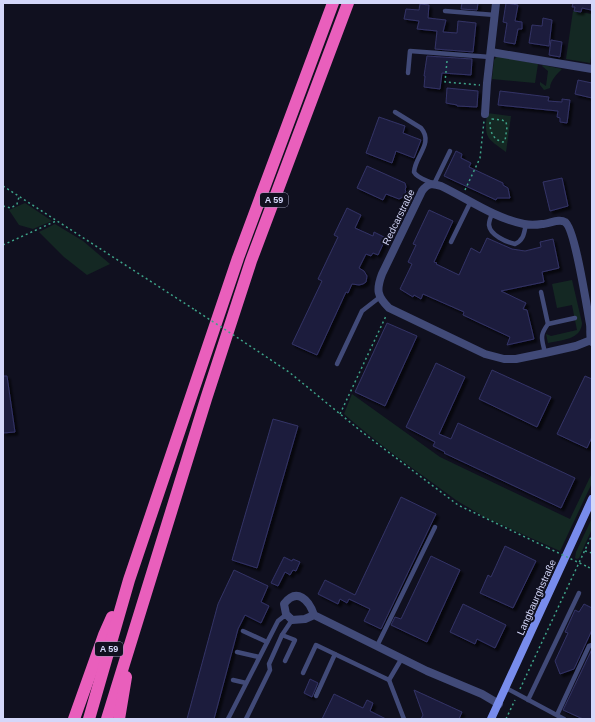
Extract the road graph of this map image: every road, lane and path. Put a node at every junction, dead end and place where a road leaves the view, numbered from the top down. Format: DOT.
graph roads {
  1 [pos="333,3"];
  2 [pos="348,3"];
  3 [pos="496,3"];
  4 [pos="445,11"];
  5 [pos="495,15"];
  6 [pos="448,53"];
  7 [pos="490,54"];
  8 [pos="592,69"];
  9 [pos="408,73"];
  10 [pos="487,86"];
  11 [pos="395,112"];
  12 [pos="485,114"];
  13 [pos="484,125"];
  14 [pos="490,126"];
  15 [pos="450,151"];
  16 [pos="434,183"];
  17 [pos="3,186"];
  18 [pos="19,196"];
  19 [pos="462,197"];
  20 [pos="471,201"];
  21 [pos="3,206"];
  22 [pos="493,212"];
  23 [pos="56,220"];
  24 [pos="526,224"];
  25 [pos="451,242"];
  26 [pos="3,245"];
  27 [pos="541,292"];
  28 [pos="380,297"];
  29 [pos="589,304"];
  30 [pos="388,308"];
  31 [pos="575,318"];
  32 [pos="548,324"];
  33 [pos="591,341"];
  34 [pos="545,353"];
  35 [pos="337,364"];
  36 [pos="340,414"];
  37 [pos="592,500"];
  38 [pos="434,527"];
  39 [pos="592,535"];
  40 [pos="584,551"];
  41 [pos="592,554"];
  42 [pos="592,569"];
  43 [pos="129,580"];
  44 [pos="579,593"];
  45 [pos="140,607"];
  46 [pos="314,615"];
  47 [pos="290,618"];
  48 [pos="243,631"];
  49 [pos="282,635"];
  50 [pos="267,642"];
  51 [pos="592,645"];
  52 [pos="377,646"];
  53 [pos="237,652"];
  54 [pos="336,654"];
  55 [pos="259,657"];
  56 [pos="402,658"];
  57 [pos="285,661"];
  58 [pos="303,673"];
  59 [pos="233,680"];
  60 [pos="390,680"];
  61 [pos="246,683"];
  62 [pos="506,688"];
  63 [pos="517,694"];
  64 [pos="316,696"];
  65 [pos="528,700"];
  66 [pos="499,704"];
  67 [pos="557,715"];
  68 [pos="74,719"];
  69 [pos="89,719"];
  70 [pos="107,719"];
  71 [pos="119,719"];
  72 [pos="228,719"];
  73 [pos="246,719"];
  74 [pos="404,719"];
  75 [pos="491,719"];
  76 [pos="506,719"];
  77 [pos="564,719"];
  1 -- 43 [label="highway, A 59"];
  2 -- 45 [label="highway, A 59"];
  3 -- 5 [label="street"];
  4 -- 5 [label="lane"];
  5 -- 7 [label="street"];
  6 -- 7 [label="lane"];
  6 -- 9 [label="lane"];
  6 -- 10 [label="path"];
  7 -- 8 [label="street"];
  7 -- 10 [label="street"];
  10 -- 12 [label="street"];
  11 -- 16 [label="lane"];
  12 -- 13 [label="path"];
  13 -- 14 [label="path"];
  13 -- 19 [label="path"];
  14 -- 14 [label="path"];
  15 -- 16 [label="lane"];
  16 -- 19 [label="street"];
  16 -- 28 [label="street, Redcarstraße"];
  17 -- 18 [label="path"];
  18 -- 21 [label="path"];
  18 -- 23 [label="path"];
  19 -- 20 [label="street"];
  20 -- 22 [label="street"];
  20 -- 25 [label="lane"];
  22 -- 24 [label="street"];
  22 -- 24 [label="lane"];
  23 -- 26 [label="path"];
  23 -- 36 [label="path, bridge"];
  24 -- 29 [label="street"];
  27 -- 32 [label="lane"];
  28 -- 30 [label="street"];
  28 -- 35 [label="lane"];
  29 -- 33 [label="street"];
  30 -- 34 [label="street"];
  30 -- 36 [label="path"];
  31 -- 32 [label="lane"];
  32 -- 34 [label="lane"];
  33 -- 34 [label="street"];
  36 -- 42 [label="path, bridge"];
  37 -- 62 [label="main road, Langbaurghstraße"];
  38 -- 52 [label="lane"];
  39 -- 40 [label="path"];
  40 -- 41 [label="path"];
  40 -- 63 [label="path"];
  43 -- 68 [label="highway"];
  43 -- 69 [label="highway, A 59"];
  44 -- 65 [label="lane"];
  45 -- 70 [label="highway, A 59"];
  45 -- 71 [label="highway"];
  46 -- 47 [label="street"];
  46 -- 47 [label="street"];
  46 -- 52 [label="street"];
  47 -- 49 [label="lane"];
  47 -- 50 [label="lane"];
  48 -- 50 [label="lane"];
  49 -- 57 [label="lane"];
  49 -- 73 [label="lane"];
  50 -- 55 [label="lane"];
  51 -- 67 [label="lane"];
  52 -- 56 [label="street"];
  53 -- 55 [label="lane"];
  54 -- 58 [label="lane"];
  54 -- 60 [label="lane"];
  54 -- 64 [label="lane"];
  55 -- 61 [label="lane"];
  56 -- 60 [label="lane"];
  56 -- 66 [label="street"];
  59 -- 61 [label="lane"];
  60 -- 74 [label="lane"];
  61 -- 72 [label="lane"];
  62 -- 63 [label="lane"];
  62 -- 66 [label="main road, Langbaurghstraße"];
  63 -- 65 [label="lane"];
  63 -- 76 [label="path"];
  65 -- 67 [label="lane"];
  66 -- 75 [label="main road, Langbaurghstraße"];
  67 -- 77 [label="lane"];
}
